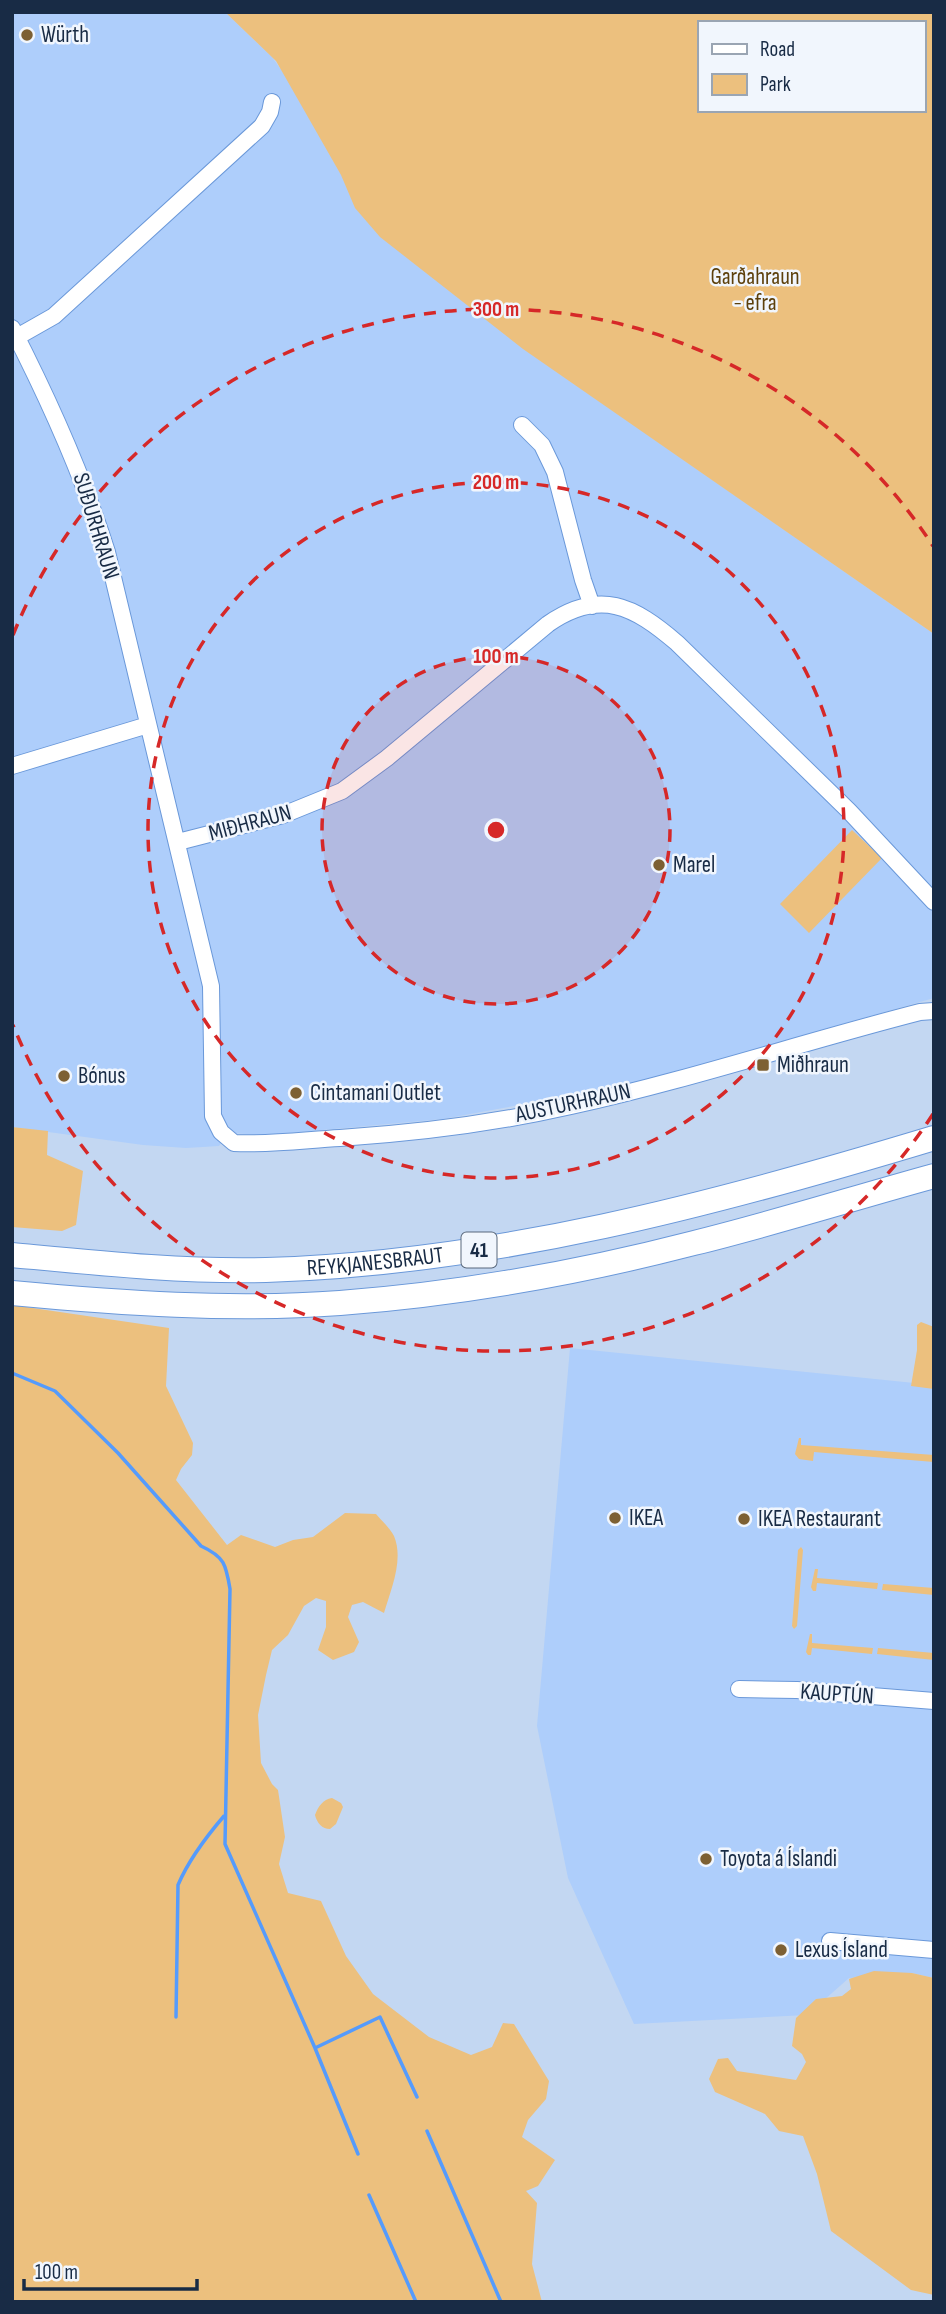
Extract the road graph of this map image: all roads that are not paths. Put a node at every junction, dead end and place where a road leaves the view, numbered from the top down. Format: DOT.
graph roads {
  1 [pos="272,102"];
  2 [pos="14,333"];
  3 [pos="522,425"];
  4 [pos="592,606"];
  5 [pos="148,725"];
  6 [pos="12,766"];
  7 [pos="178,842"];
  8 [pos="934,902"];
  9 [pos="934,1000"];
  10 [pos="927,1012"];
  11 [pos="221,1132"];
  12 [pos="934,1138"];
  13 [pos="934,1176"];
  14 [pos="12,1255"];
  15 [pos="12,1293"];
  16 [pos="739,1689"];
  17 [pos="934,1702"];
  18 [pos="830,1941"];
  19 [pos="932,1950"];
  1 -- 2 [label="street, SUÐURHRAUN"];
  2 -- 5 [label="street, SUÐURHRAUN"];
  3 -- 4 [label="street"];
  4 -- 7 [label="street, MIÐHRAUN"];
  4 -- 8 [label="street, MIÐHRAUN"];
  5 -- 6 [label="street"];
  5 -- 7 [label="street, MIÐHRAUN"];
  7 -- 11 [label="street, MIÐHRAUN"];
  9 -- 10 [label="street, AUSTURHRAUN"];
  10 -- 11 [label="street, AUSTURHRAUN"];
  12 -- 14 [label="highway, REYKJANESBRAUT / 41"];
  13 -- 15 [label="highway, REYKJANESBRAUT / 41"];
  16 -- 17 [label="street, KAUPTÚN"];
  18 -- 19 [label="street"];
}
